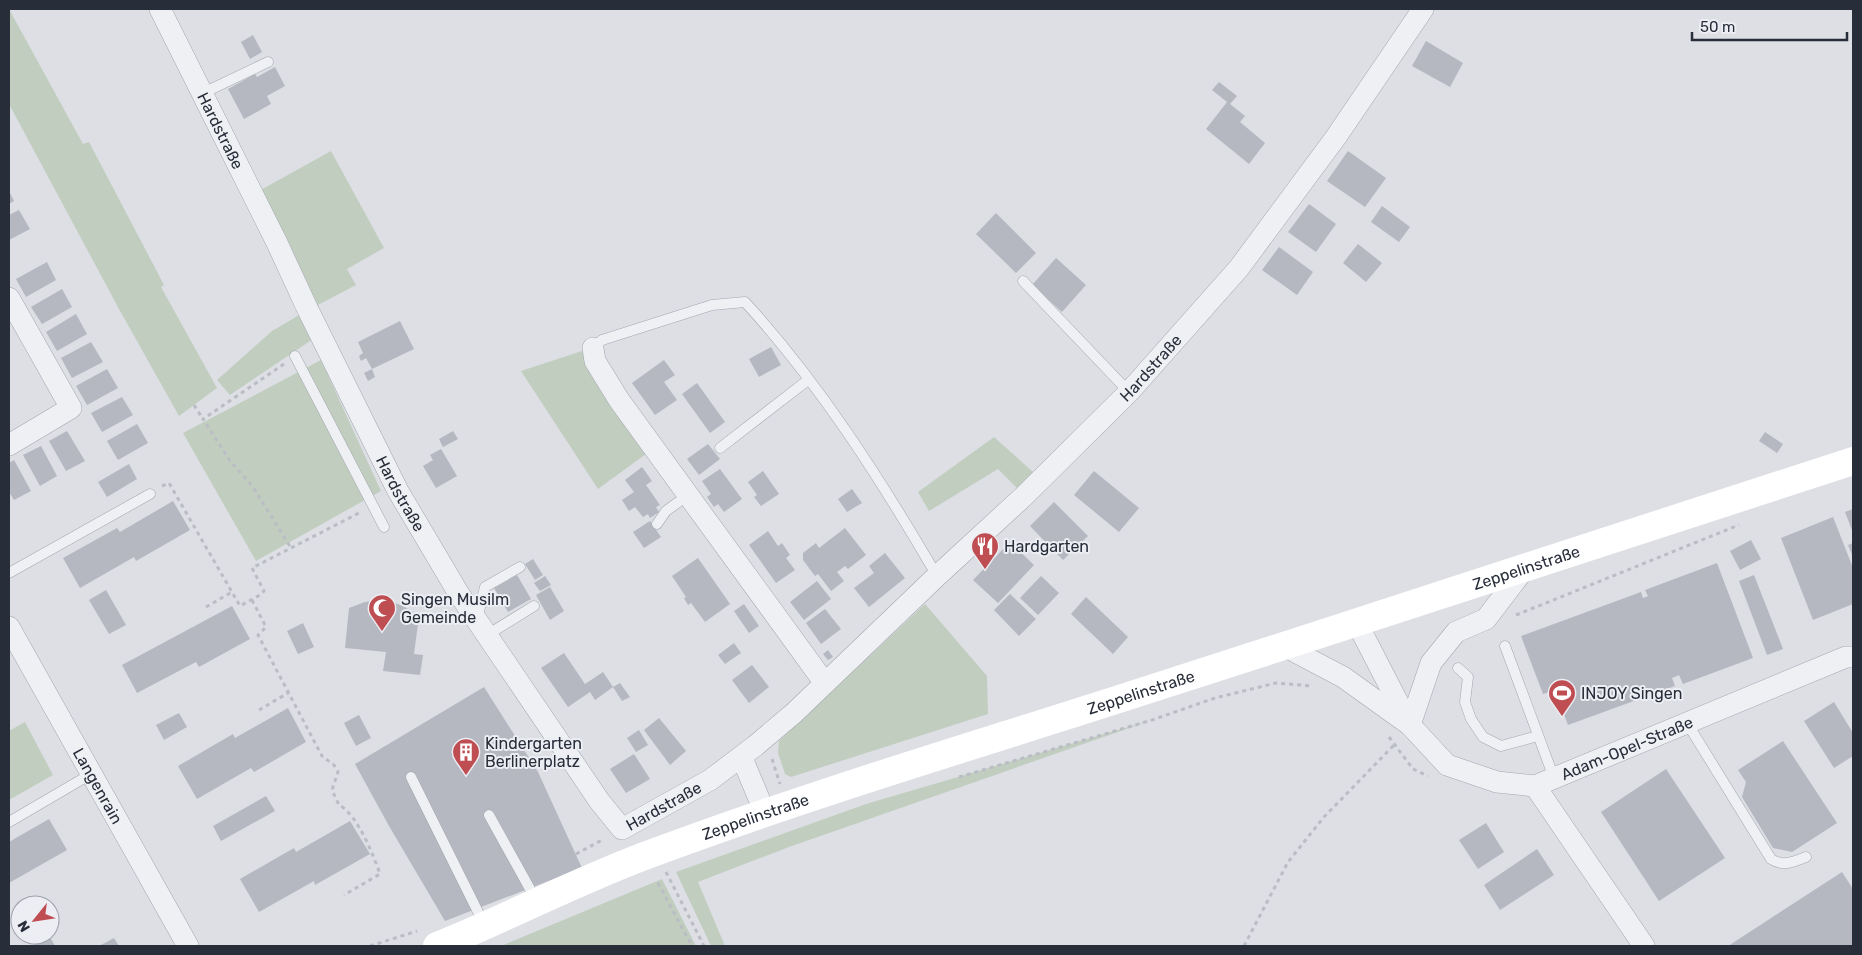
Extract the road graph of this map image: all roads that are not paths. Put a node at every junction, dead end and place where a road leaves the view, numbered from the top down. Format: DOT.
graph roads {
  1 [pos="160,9"];
  2 [pos="1423,9"];
  3 [pos="268,62"];
  4 [pos="203,93"];
  5 [pos="1023,281"];
  6 [pos="9,298"];
  7 [pos="593,348"];
  8 [pos="295,356"];
  9 [pos="808,380"];
  10 [pos="1129,392"];
  11 [pos="9,445"];
  12 [pos="720,448"];
  13 [pos="1853,461"];
  14 [pos="150,494"];
  15 [pos="688,495"];
  16 [pos="657,524"];
  17 [pos="384,527"];
  18 [pos="520,567"];
  19 [pos="1525,568"];
  20 [pos="9,573"];
  21 [pos="937,576"];
  22 [pos="534,606"];
  23 [pos="1357,623"];
  24 [pos="482,627"];
  25 [pos="11,637"];
  26 [pos="1284,646"];
  27 [pos="1505,646"];
  28 [pos="1853,657"];
  29 [pos="1458,668"];
  30 [pos="824,682"];
  31 [pos="1687,723"];
  32 [pos="1410,725"];
  33 [pos="1538,736"];
  34 [pos="742,758"];
  35 [pos="91,774"];
  36 [pos="411,777"];
  37 [pos="1544,782"];
  38 [pos="764,813"];
  39 [pos="489,815"];
  40 [pos="9,822"];
  41 [pos="1806,856"];
  42 [pos="530,889"];
  43 [pos="485,926"];
  44 [pos="188,946"];
  45 [pos="437,946"];
  46 [pos="1644,946"];
  1 -- 4 [label="street, Hardstraße"];
  2 -- 10 [label="street, Hardstraße"];
  3 -- 4 [label="lane"];
  4 -- 24 [label="street, Hardstraße"];
  5 -- 10 [label="lane"];
  6 -- 11 [label="street"];
  7 -- 9 [label="lane"];
  7 -- 15 [label="street"];
  8 -- 17 [label="lane"];
  9 -- 12 [label="lane"];
  9 -- 21 [label="lane"];
  10 -- 21 [label="street, Hardstraße"];
  13 -- 19 [label="street, Zeppelinstraße"];
  14 -- 20 [label="lane"];
  15 -- 16 [label="lane"];
  15 -- 30 [label="street"];
  18 -- 24 [label="lane"];
  19 -- 23 [label="street, Zeppelinstraße"];
  19 -- 32 [label="street"];
  21 -- 30 [label="street, Hardstraße"];
  22 -- 24 [label="lane"];
  23 -- 26 [label="street, Zeppelinstraße"];
  23 -- 32 [label="street, Adam-Opel-Straße"];
  24 -- 34 [label="street, Hardstraße"];
  25 -- 35 [label="street, Langenrain"];
  26 -- 32 [label="street, Adam-Opel-Straße"];
  26 -- 38 [label="street, Zeppelinstraße"];
  27 -- 33 [label="lane"];
  28 -- 31 [label="street, Adam-Opel-Straße"];
  29 -- 33 [label="lane"];
  30 -- 34 [label="street, Hardstraße"];
  31 -- 37 [label="street, Adam-Opel-Straße"];
  31 -- 41 [label="lane"];
  32 -- 37 [label="street, Adam-Opel-Straße"];
  33 -- 37 [label="lane"];
  34 -- 38 [label="street"];
  35 -- 40 [label="lane"];
  35 -- 44 [label="street, Langenrain"];
  36 -- 43 [label="lane"];
  37 -- 46 [label="street"];
  38 -- 43 [label="street, Zeppelinstraße"];
  39 -- 42 [label="lane"];
  43 -- 45 [label="street, Zeppelinstraße"];
}
